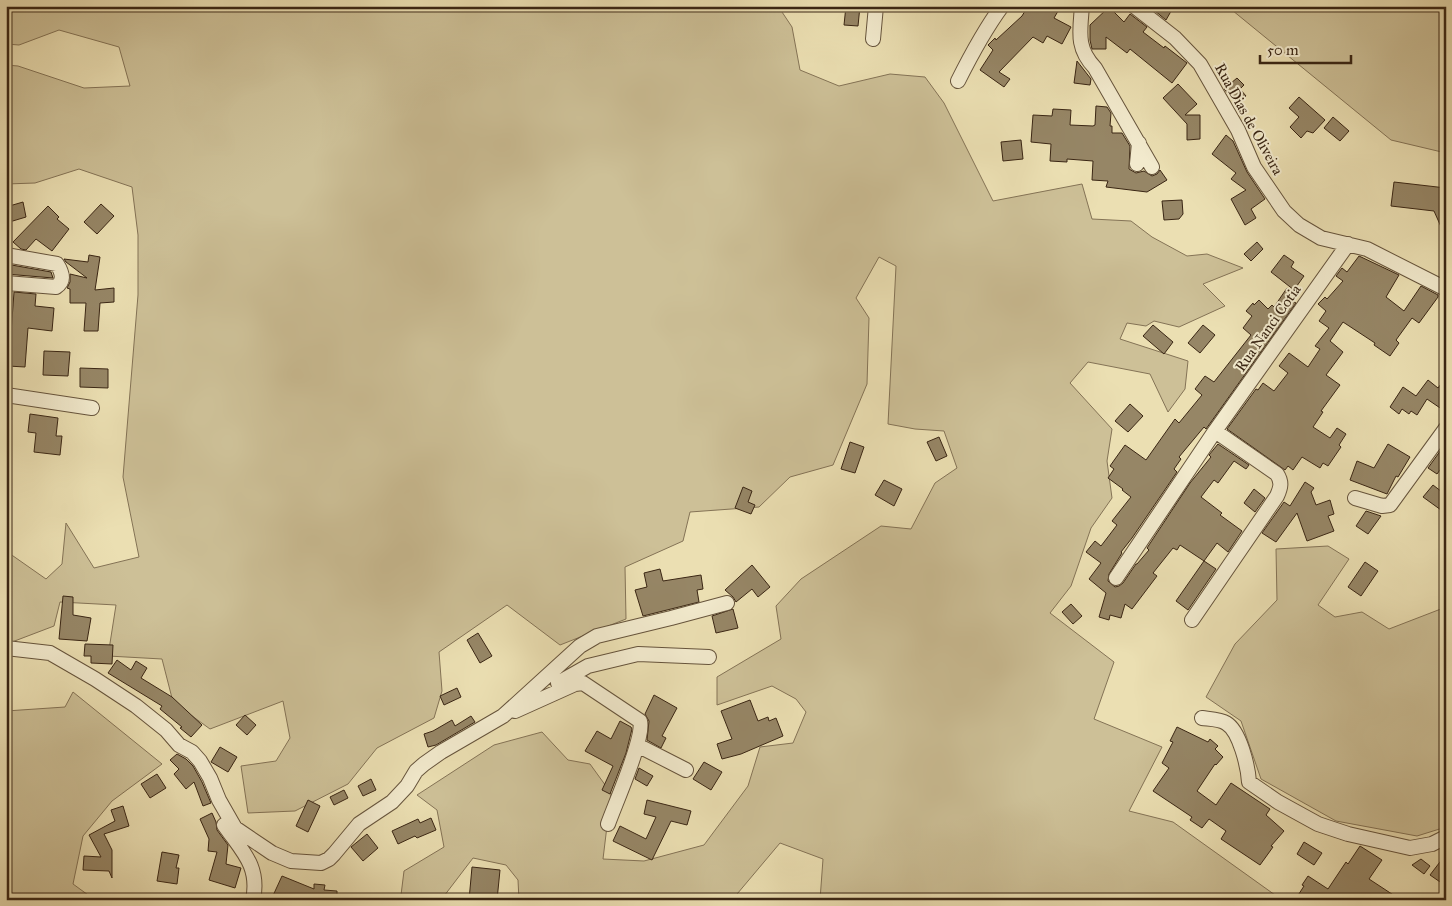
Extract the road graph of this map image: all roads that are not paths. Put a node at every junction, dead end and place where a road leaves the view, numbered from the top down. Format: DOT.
graph roads {
  1 [pos="876,6"];
  2 [pos="1002,6"];
  3 [pos="1082,6"];
  4 [pos="1134,6"];
  5 [pos="873,39"];
  6 [pos="958,81"];
  7 [pos="1139,143"];
  8 [pos="1137,164"];
  9 [pos="1152,167"];
  10 [pos="1348,244"];
  11 [pos="6,255"];
  12 [pos="6,283"];
  13 [pos="1446,289"];
  14 [pos="6,395"];
  15 [pos="92,408"];
  16 [pos="1446,428"];
  17 [pos="1215,431"];
  18 [pos="1355,498"];
  19 [pos="1116,578"];
  20 [pos="728,603"];
  21 [pos="1192,620"];
  22 [pos="6,648"];
  23 [pos="709,656"];
  24 [pos="539,700"];
  25 [pos="503,716"];
  26 [pos="1202,718"];
  27 [pos="637,745"];
  28 [pos="686,770"];
  29 [pos="219,800"];
  30 [pos="608,824"];
  31 [pos="1446,837"];
  32 [pos="253,900"];
  1 -- 5 [label="street"];
  2 -- 6 [label="street"];
  3 -- 7 [label="street"];
  4 -- 10 [label="street, Rua Dias de Oliveira"];
  7 -- 8 [label="street"];
  7 -- 9 [label="street"];
  10 -- 13 [label="street, Rua Dias de Oliveira"];
  10 -- 17 [label="street, Rua Nanci Cotia"];
  11 -- 12 [label="street"];
  14 -- 15 [label="street"];
  16 -- 18 [label="street"];
  17 -- 19 [label="street, Rua Nanci Cotia"];
  17 -- 21 [label="street"];
  20 -- 25 [label="street"];
  22 -- 29 [label="street"];
  23 -- 24 [label="street"];
  24 -- 25 [label="street"];
  24 -- 27 [label="street"];
  25 -- 29 [label="street"];
  26 -- 31 [label="street"];
  27 -- 28 [label="street"];
  27 -- 30 [label="street"];
  29 -- 32 [label="street"];
}
